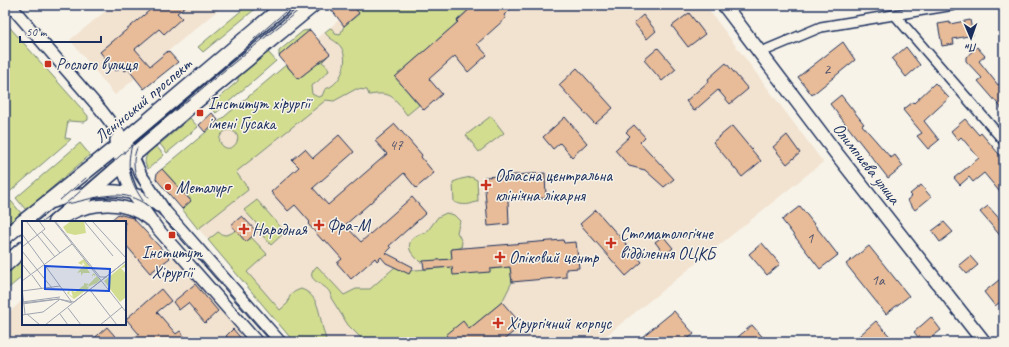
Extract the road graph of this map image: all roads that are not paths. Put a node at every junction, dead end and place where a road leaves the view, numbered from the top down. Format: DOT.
graph roads {
  1 [pos="10,5"];
  2 [pos="285,5"];
  3 [pos="724,5"];
  4 [pos="954,5"];
  5 [pos="309,6"];
  6 [pos="895,15"];
  7 [pos="760,53"];
  8 [pos="1004,141"];
  9 [pos="120,143"];
  10 [pos="132,155"];
  11 [pos="121,166"];
  12 [pos="90,192"];
  13 [pos="132,193"];
  14 [pos="44,204"];
  15 [pos="165,211"];
  16 [pos="24,221"];
  17 [pos="56,221"];
  18 [pos="22,223"];
  19 [pos="157,228"];
  20 [pos="5,237"];
  21 [pos="22,251"];
  22 [pos="5,265"];
  23 [pos="257,342"];
  24 [pos="280,342"];
  25 [pos="984,342"];
  1 -- 9 [label="street"];
  2 -- 9 [label="main road, Ленінський проспект"];
  3 -- 7 [label="main road, Олимпиева улица"];
  4 -- 6 [label="street"];
  5 -- 10 [label="main road, Ленінський проспект"];
  6 -- 7 [label="street"];
  6 -- 8 [label="street"];
  7 -- 25 [label="main road, Олимпиева улица"];
  9 -- 10 [label="street"];
  9 -- 11 [label="street"];
  9 -- 14 [label="main road, Ленінський проспект"];
  10 -- 11 [label="main road, Ленінський проспект"];
  10 -- 15 [label="street"];
  11 -- 12 [label="main road, Ленінський проспект"];
  11 -- 13 [label="street"];
  12 -- 13 [label="street"];
  12 -- 14 [label="street"];
  12 -- 17 [label="main road, Ленінський проспект"];
  13 -- 15 [label="street"];
  13 -- 19 [label="street"];
  14 -- 16 [label="main road, Ленінський проспект"];
  15 -- 24 [label="street"];
  17 -- 19 [label="street"];
  18 -- 20 [label="main road, Ленінський проспект"];
  19 -- 23 [label="street"];
  21 -- 22 [label="main road"];
}
